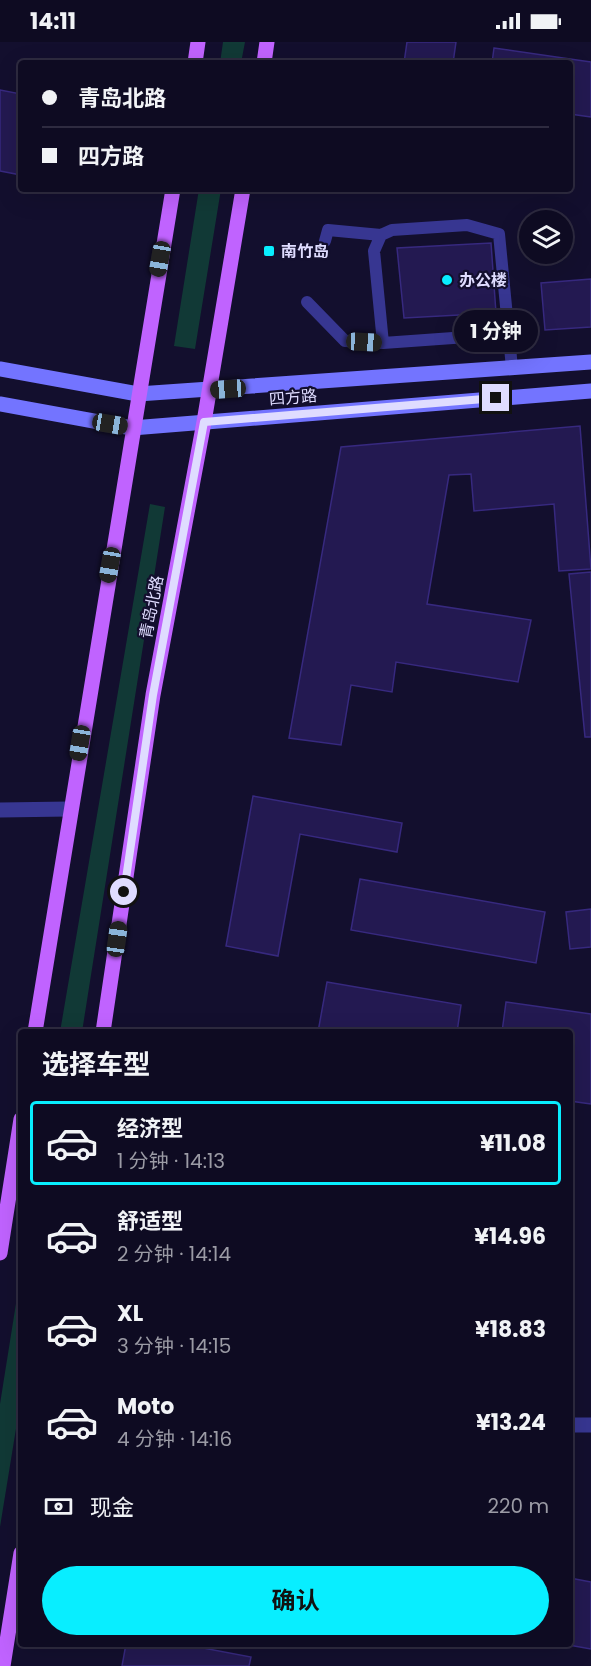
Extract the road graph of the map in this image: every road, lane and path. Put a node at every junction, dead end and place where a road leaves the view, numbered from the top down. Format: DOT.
graph roads {
  1 [pos="198,42"];
  2 [pos="267,42"];
  3 [pos="195,60"];
  4 [pos="264,60"];
  5 [pos="172,192"];
  6 [pos="242,192"];
  7 [pos="381,235"];
  8 [pos="325,241"];
  9 [pos="307,302"];
  10 [pos="509,334"];
  11 [pos="384,343"];
  12 [pos="591,362"];
  13 [pos="513,368"];
  14 [pos="0,369"];
  15 [pos="209,390"];
  16 [pos="591,391"];
  17 [pos="138,394"];
  18 [pos="0,404"];
  19 [pos="204,422"];
  20 [pos="132,428"];
  21 [pos="69,809"];
  22 [pos="0,810"];
  23 [pos="35,1029"];
  24 [pos="103,1029"];
  25 [pos="18,1138"];
  26 [pos="0,1253"];
  27 [pos="573,1425"];
  28 [pos="591,1425"];
  29 [pos="18,1572"];
  30 [pos="3,1666"];
  1 -- 3 [label="main road"];
  2 -- 4 [label="main road"];
  5 -- 17 [label="main road"];
  6 -- 15 [label="main road, 青岛北路"];
  7 -- 8 [label="lane"];
  7 -- 10 [label="lane"];
  7 -- 11 [label="lane"];
  9 -- 11 [label="lane"];
  10 -- 11 [label="lane"];
  10 -- 13 [label="lane"];
  12 -- 13 [label="main road, 四方路"];
  13 -- 15 [label="main road, 四方路"];
  14 -- 17 [label="main road, 四方路"];
  15 -- 17 [label="main road, 四方路"];
  15 -- 19 [label="main road, 青岛北路"];
  16 -- 19 [label="main road, 四方路"];
  17 -- 20 [label="main road"];
  18 -- 20 [label="main road, 四方路"];
  19 -- 20 [label="main road, 四方路"];
  19 -- 24 [label="main road, 青岛北路"];
  20 -- 21 [label="main road"];
  21 -- 22 [label="street"];
  21 -- 23 [label="main road"];
  25 -- 26 [label="main road"];
  27 -- 28 [label="street"];
  29 -- 30 [label="main road"];
}
